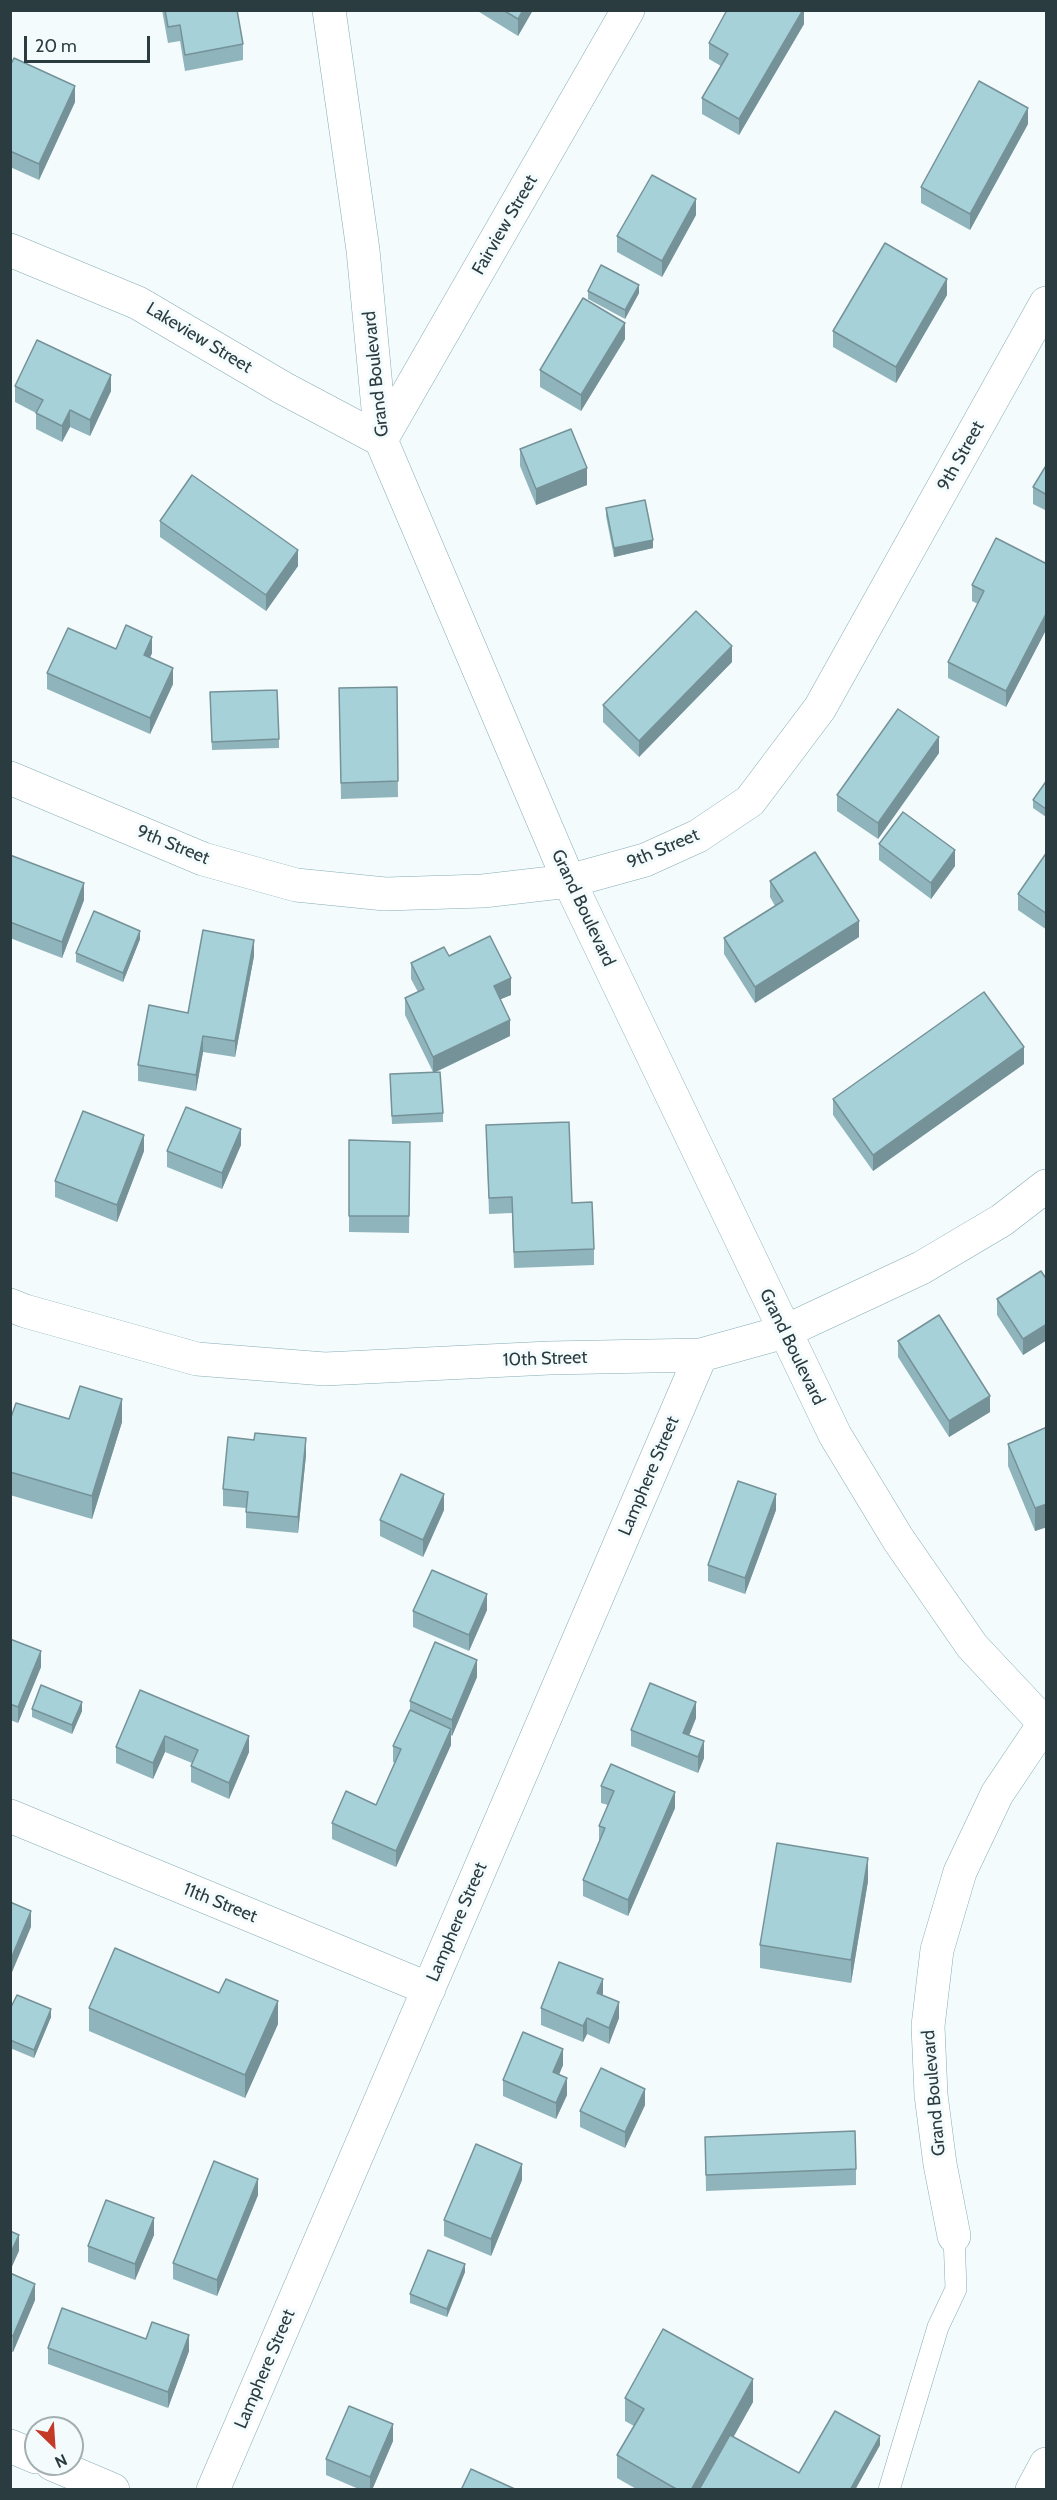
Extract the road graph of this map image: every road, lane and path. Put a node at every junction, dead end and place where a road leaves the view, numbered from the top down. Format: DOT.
graph roads {
  1 [pos="329,10"];
  2 [pos="628,10"];
  3 [pos="10,250"];
  4 [pos="1047,303"];
  5 [pos="381,440"];
  6 [pos="10,778"];
  7 [pos="569,881"];
  8 [pos="1047,1186"];
  9 [pos="10,1305"];
  10 [pos="784,1332"];
  11 [pos="701,1355"];
  12 [pos="1046,1723"];
  13 [pos="10,1816"];
  14 [pos="429,1989"];
  15 [pos="954,2235"];
  16 [pos="10,2446"];
  17 [pos="24,2452"];
  18 [pos="1047,2464"];
  19 [pos="80,2476"];
  20 [pos="113,2490"];
  21 [pos="213,2490"];
  22 [pos="889,2490"];
  23 [pos="1032,2490"];
  1 -- 5 [label="street, Grand Boulevard"];
  2 -- 5 [label="street, Fairview Street"];
  3 -- 5 [label="street, Lakeview Street"];
  4 -- 7 [label="street, 9th Street"];
  5 -- 7 [label="street, Grand Boulevard"];
  6 -- 7 [label="street, 9th Street"];
  7 -- 10 [label="street, Grand Boulevard"];
  8 -- 10 [label="street, 10th Street"];
  9 -- 11 [label="street, 10th Street"];
  10 -- 11 [label="street, 10th Street"];
  10 -- 12 [label="street, Grand Boulevard"];
  11 -- 14 [label="street, Lamphere Street"];
  12 -- 15 [label="street, Grand Boulevard"];
  13 -- 14 [label="street, 11th Street"];
  14 -- 21 [label="street, Lamphere Street"];
  15 -- 22 [label="lane"];
  16 -- 17 [label="street"];
  18 -- 23 [label="street"];
  19 -- 20 [label="street"];
}
